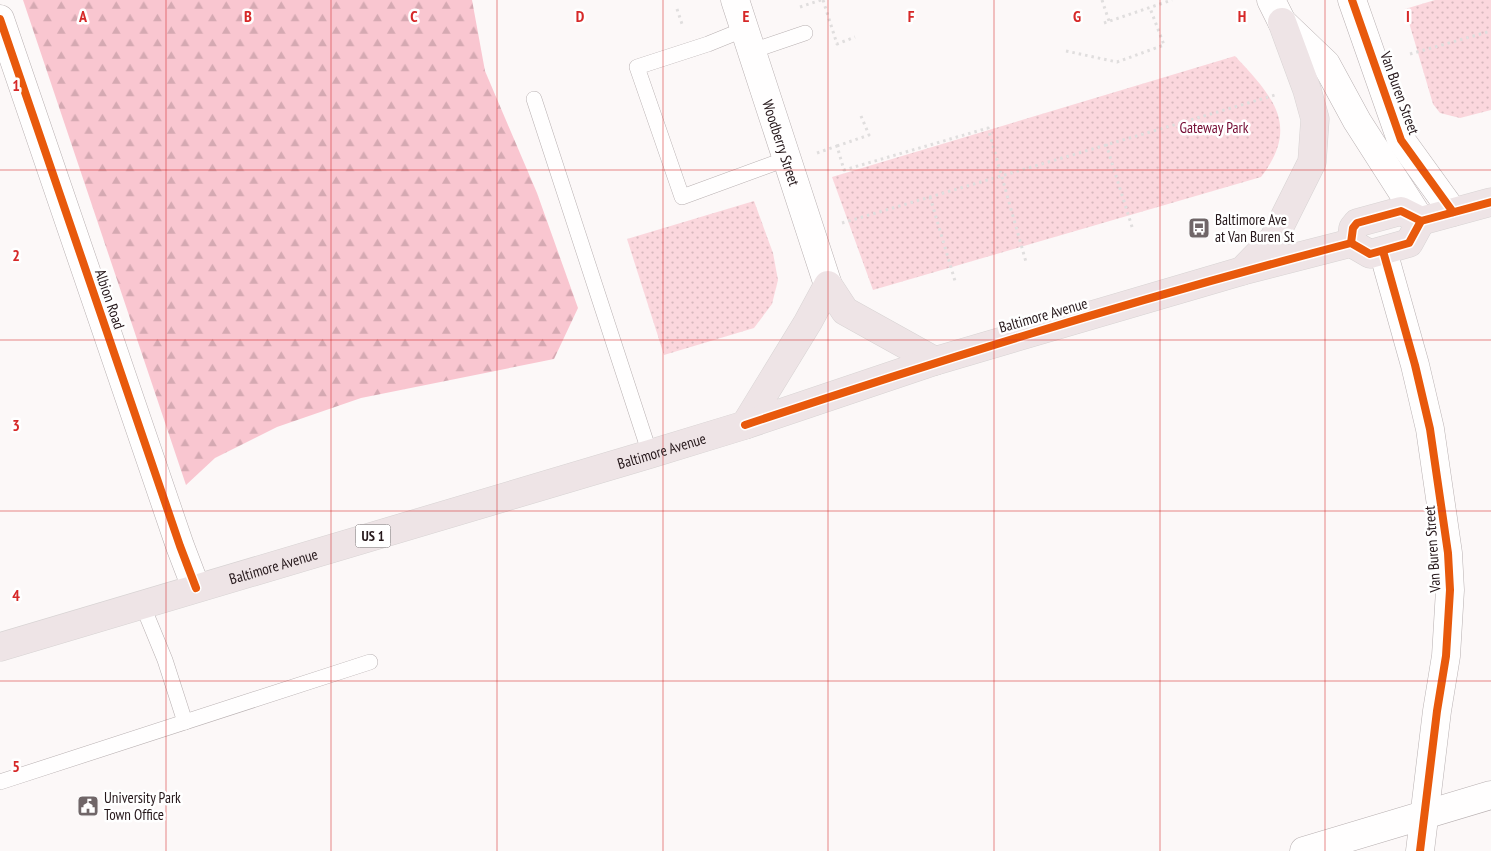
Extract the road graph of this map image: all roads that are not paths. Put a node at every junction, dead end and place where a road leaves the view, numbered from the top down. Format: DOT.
graph roads {
  1 [pos="735,0"];
  2 [pos="1352,0"];
  3 [pos="1276,11"];
  4 [pos="0,19"];
  5 [pos="805,32"];
  6 [pos="748,40"];
  7 [pos="534,99"];
  8 [pos="786,159"];
  9 [pos="1491,202"];
  10 [pos="1453,212"];
  11 [pos="1420,221"];
  12 [pos="1351,243"];
  13 [pos="1383,251"];
  14 [pos="1242,271"];
  15 [pos="828,285"];
  16 [pos="935,361"];
  17 [pos="745,425"];
  18 [pos="650,454"];
  19 [pos="196,588"];
  20 [pos="142,604"];
  21 [pos="0,647"];
  22 [pos="370,662"];
  23 [pos="185,722"];
  24 [pos="0,782"];
  25 [pos="1491,795"];
  26 [pos="1425,816"];
  27 [pos="1304,851"];
  28 [pos="1420,851"];
  1 -- 6 [label="street, Woodberry Street"];
  2 -- 10 [label="street, Van Buren Street"];
  3 -- 11 [label="street"];
  3 -- 14 [label="main road"];
  4 -- 19 [label="street, Albion Road"];
  5 -- 6 [label="lane"];
  6 -- 8 [label="street, Woodberry Street"];
  6 -- 8 [label="lane"];
  7 -- 18 [label="lane"];
  8 -- 15 [label="street, Woodberry Street"];
  9 -- 10 [label="main road"];
  10 -- 11 [label="main road"];
  11 -- 12 [label="main road"];
  11 -- 13 [label="main road"];
  12 -- 13 [label="main road"];
  12 -- 14 [label="main road, Baltimore Avenue / US 1"];
  13 -- 26 [label="street, Van Buren Street"];
  14 -- 16 [label="main road, Baltimore Avenue / US 1"];
  15 -- 16 [label="main road"];
  15 -- 17 [label="main road"];
  16 -- 17 [label="main road, Baltimore Avenue / US 1"];
  17 -- 18 [label="main road, Baltimore Avenue / US 1"];
  18 -- 19 [label="main road, Baltimore Avenue / US 1"];
  19 -- 20 [label="main road, Baltimore Avenue / US 1"];
  20 -- 21 [label="main road, Baltimore Avenue / US 1"];
  20 -- 23 [label="lane"];
  22 -- 23 [label="lane"];
  23 -- 24 [label="lane"];
  25 -- 26 [label="street"];
  26 -- 27 [label="street"];
  26 -- 28 [label="street, Van Buren Street"];
}
